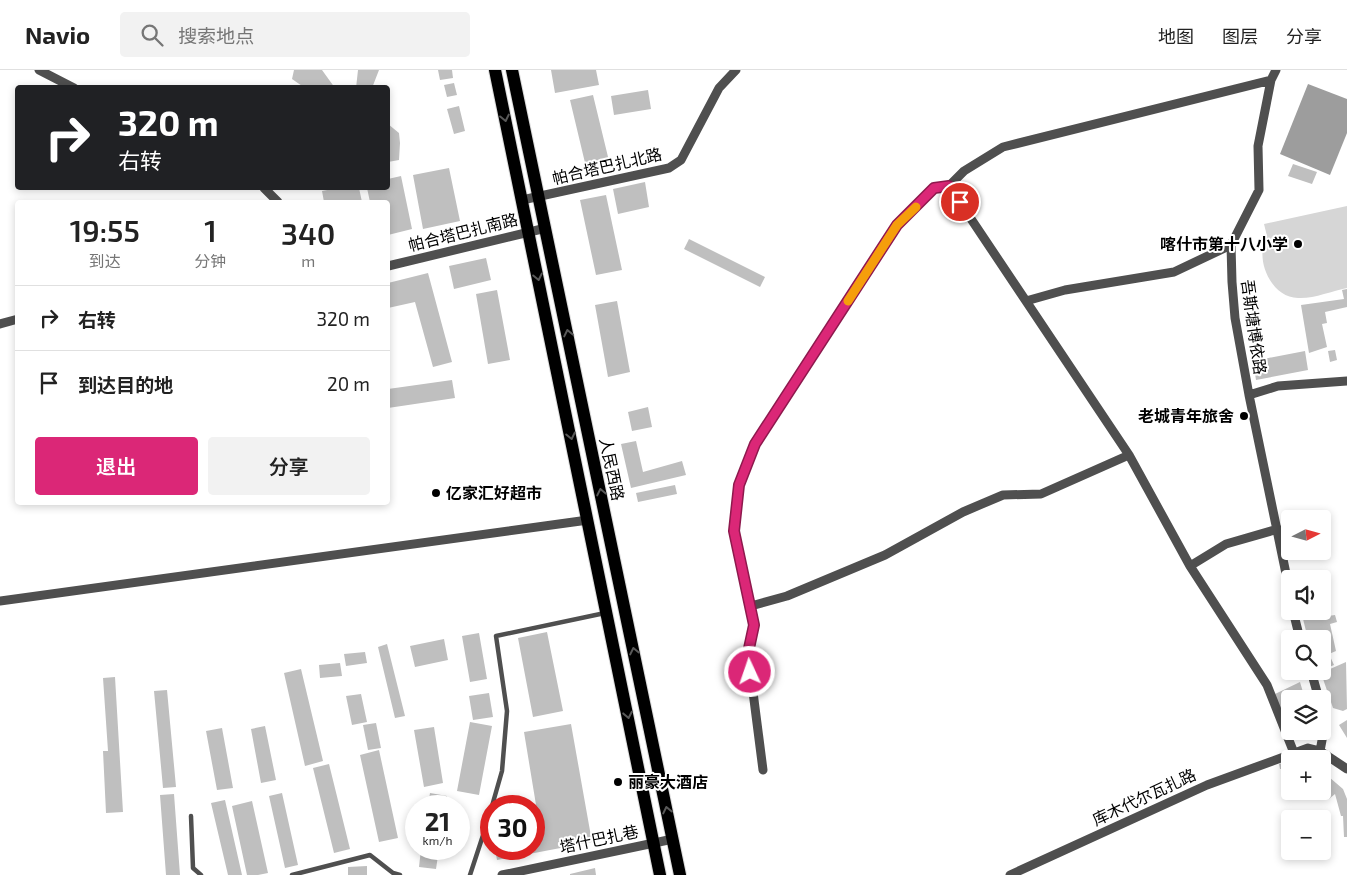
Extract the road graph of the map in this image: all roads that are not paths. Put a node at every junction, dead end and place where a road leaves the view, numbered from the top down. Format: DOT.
graph roads {
  1 [pos="39,70"];
  2 [pos="495,70"];
  3 [pos="512,70"];
  4 [pos="736,70"];
  5 [pos="1276,70"];
  6 [pos="1271,80"];
  7 [pos="68,85"];
  8 [pos="949,186"];
  9 [pos="266,190"];
  10 [pos="539,196"];
  11 [pos="276,200"];
  12 [pos="522,200"];
  13 [pos="546,228"];
  14 [pos="529,232"];
  15 [pos="1231,245"];
  16 [pos="390,266"];
  17 [pos="1026,301"];
  18 [pos="15,320"];
  19 [pos="0,324"];
  20 [pos="1347,381"];
  21 [pos="1248,396"];
  22 [pos="1129,455"];
  23 [pos="588,520"];
  24 [pos="1278,529"];
  25 [pos="1190,566"];
  26 [pos="1286,570"];
  27 [pos="0,601"];
  28 [pos="751,606"];
  29 [pos="607,612"];
  30 [pos="1293,750"];
  31 [pos="1302,750"];
  32 [pos="1316,750"];
  33 [pos="1281,758"];
  34 [pos="1331,758"];
  35 [pos="1347,769"];
  36 [pos="763,770"];
  37 [pos="495,795"];
  38 [pos="191,816"];
  39 [pos="673,839"];
  40 [pos="653,843"];
  41 [pos="480,845"];
  42 [pos="201,875"];
  43 [pos="292,875"];
  44 [pos="400,875"];
  45 [pos="470,875"];
  46 [pos="502,875"];
  47 [pos="660,875"];
  48 [pos="680,875"];
  49 [pos="1010,875"];
  1 -- 7 [label="street"];
  2 -- 12 [label="main road, 人民西路, one-way"];
  3 -- 10 [label="main road, 人民西路"];
  4 -- 10 [label="street, 帕合塔巴扎北路"];
  5 -- 6 [label="street"];
  6 -- 8 [label="street"];
  6 -- 15 [label="street"];
  8 -- 17 [label="street"];
  8 -- 28 [label="street"];
  9 -- 11 [label="street"];
  10 -- 12 [label="street, 帕合塔巴扎北路"];
  10 -- 13 [label="main road, 人民西路"];
  12 -- 14 [label="main road, 人民西路"];
  13 -- 14 [label="street, 帕合塔巴扎南路"];
  39 -- 13 [label="main road, 人民西路, one-way"];
  14 -- 16 [label="street, 帕合塔巴扎南路"];
  14 -- 23 [label="main road, 人民西路, one-way"];
  15 -- 17 [label="street"];
  15 -- 21 [label="street, 吾斯塘博依路"];
  17 -- 22 [label="street"];
  18 -- 19 [label="street"];
  20 -- 21 [label="street"];
  21 -- 24 [label="street, 吾斯塘博依路"];
  22 -- 25 [label="street"];
  22 -- 28 [label="street"];
  23 -- 27 [label="street"];
  23 -- 29 [label="main road, 人民西路"];
  24 -- 25 [label="street"];
  24 -- 26 [label="street, 吾斯塘博依路"];
  25 -- 30 [label="street"];
  28 -- 36 [label="street"];
  29 -- 37 [label="lane"];
  29 -- 40 [label="main road, 人民西路, one-way"];
  31 -- 32 [label="street, 库木代尔瓦扎路"];
  33 -- 49 [label="street, 库木代尔瓦扎路"];
  34 -- 35 [label="street"];
  38 -- 42 [label="lane"];
  39 -- 40 [label="street, 塔什巴扎巷"];
  39 -- 48 [label="main road, 人民西路"];
  40 -- 46 [label="street, 塔什巴扎巷"];
  40 -- 47 [label="main road, 人民西路"];
  41 -- 45 [label="lane"];
  43 -- 44 [label="lane"];
}
